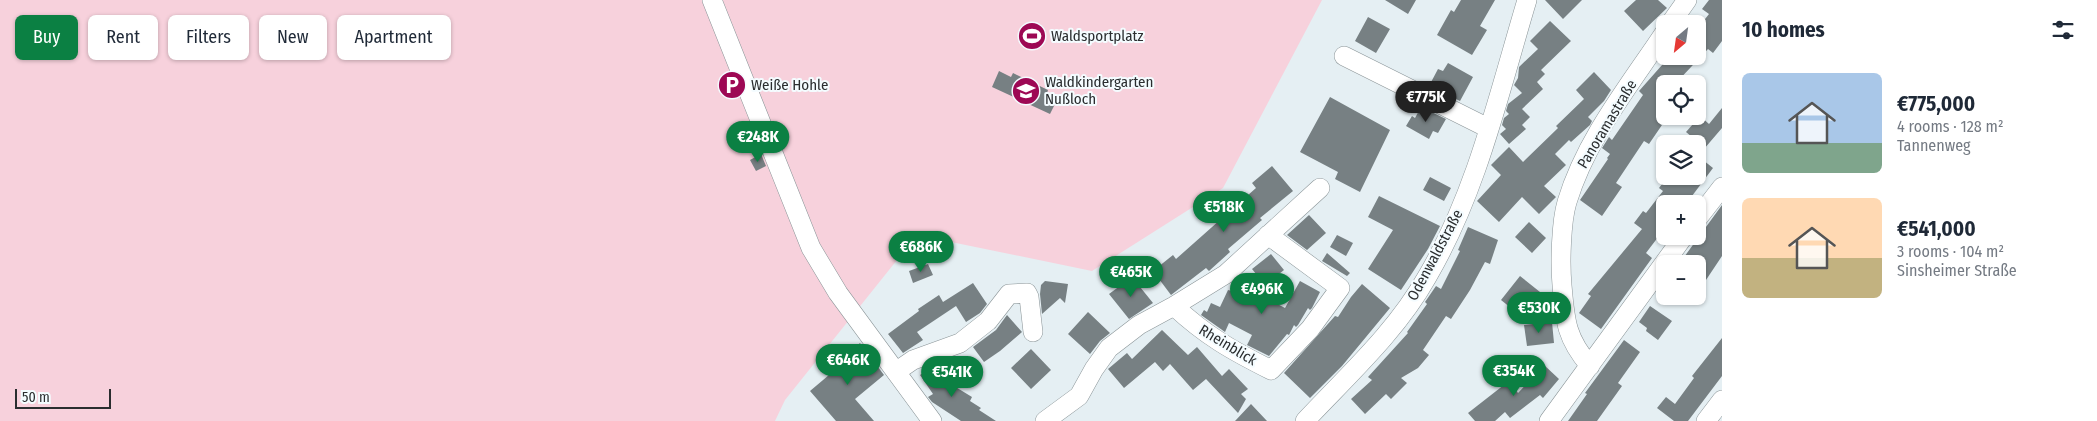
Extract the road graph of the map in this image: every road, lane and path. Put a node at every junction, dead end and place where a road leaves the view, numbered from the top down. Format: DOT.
graph roads {
  1 [pos="712,0"];
  2 [pos="1528,0"];
  3 [pos="1684,1"];
  4 [pos="1675,15"];
  5 [pos="1656,46"];
  6 [pos="1344,56"];
  7 [pos="1488,128"];
  8 [pos="1722,187"];
  9 [pos="1320,188"];
  10 [pos="1706,208"];
  11 [pos="1268,235"];
  12 [pos="1677,245"];
  13 [pos="1174,306"];
  14 [pos="1033,332"];
  15 [pos="1590,366"];
  16 [pos="897,371"];
  17 [pos="1722,400"];
  18 [pos="932,421"];
  19 [pos="1045,421"];
  20 [pos="1306,421"];
  21 [pos="1548,421"];
  22 [pos="1706,421"];
  1 -- 16 [label="street"];
  2 -- 7 [label="street, Odenwaldstraße"];
  3 -- 4 [label="street"];
  5 -- 15 [label="street, Panoramastraße"];
  6 -- 7 [label="street"];
  7 -- 20 [label="street, Odenwaldstraße"];
  8 -- 10 [label="street"];
  9 -- 11 [label="street"];
  11 -- 13 [label="street"];
  11 -- 13 [label="street, Rheinblick"];
  12 -- 15 [label="street"];
  13 -- 19 [label="street"];
  14 -- 16 [label="street"];
  15 -- 21 [label="street"];
  16 -- 18 [label="street"];
  17 -- 22 [label="street"];
}
